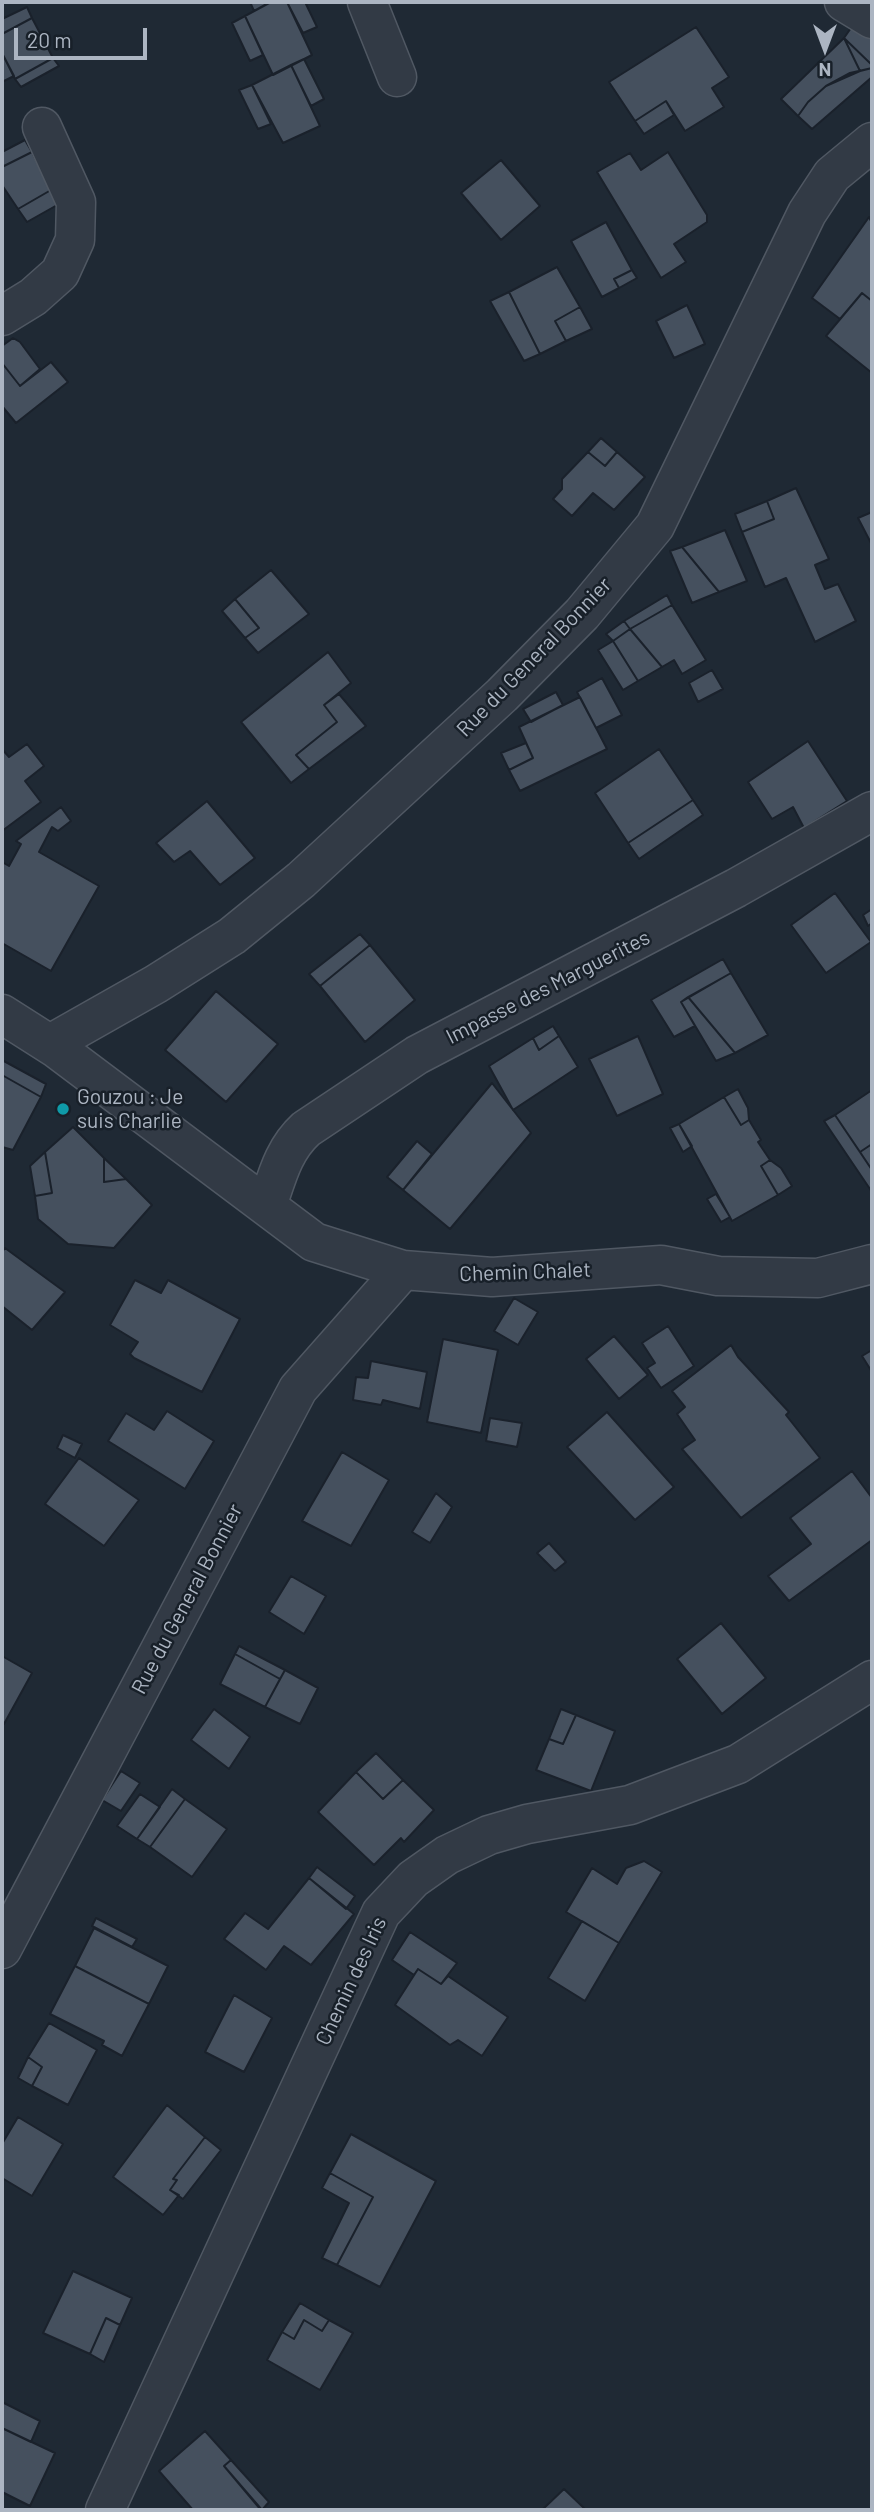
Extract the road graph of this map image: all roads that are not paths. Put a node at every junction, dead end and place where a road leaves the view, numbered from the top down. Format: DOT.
graph roads {
  1 [pos="367,2"];
  2 [pos="844,2"];
  3 [pos="872,19"];
  4 [pos="397,77"];
  5 [pos="42,127"];
  6 [pos="872,142"];
  7 [pos="2,316"];
  8 [pos="872,811"];
  9 [pos="2,1014"];
  10 [pos="50,1044"];
  11 [pos="267,1206"];
  12 [pos="872,1264"];
  13 [pos="404,1270"];
  14 [pos="872,1680"];
  15 [pos="2,1949"];
  16 [pos="105,2510"];
  1 -- 4 [label="street"];
  2 -- 3 [label="street"];
  5 -- 7 [label="street"];
  6 -- 10 [label="street, Rue du General Bonnier"];
  8 -- 11 [label="street, Impasse des Marguerites"];
  9 -- 10 [label="street, Chemin Chalet"];
  10 -- 11 [label="street, Chemin Chalet"];
  11 -- 13 [label="street, Chemin Chalet"];
  12 -- 13 [label="street, Chemin Chalet"];
  13 -- 15 [label="street, Rue du General Bonnier"];
  14 -- 16 [label="street, Chemin des Iris"];
}
